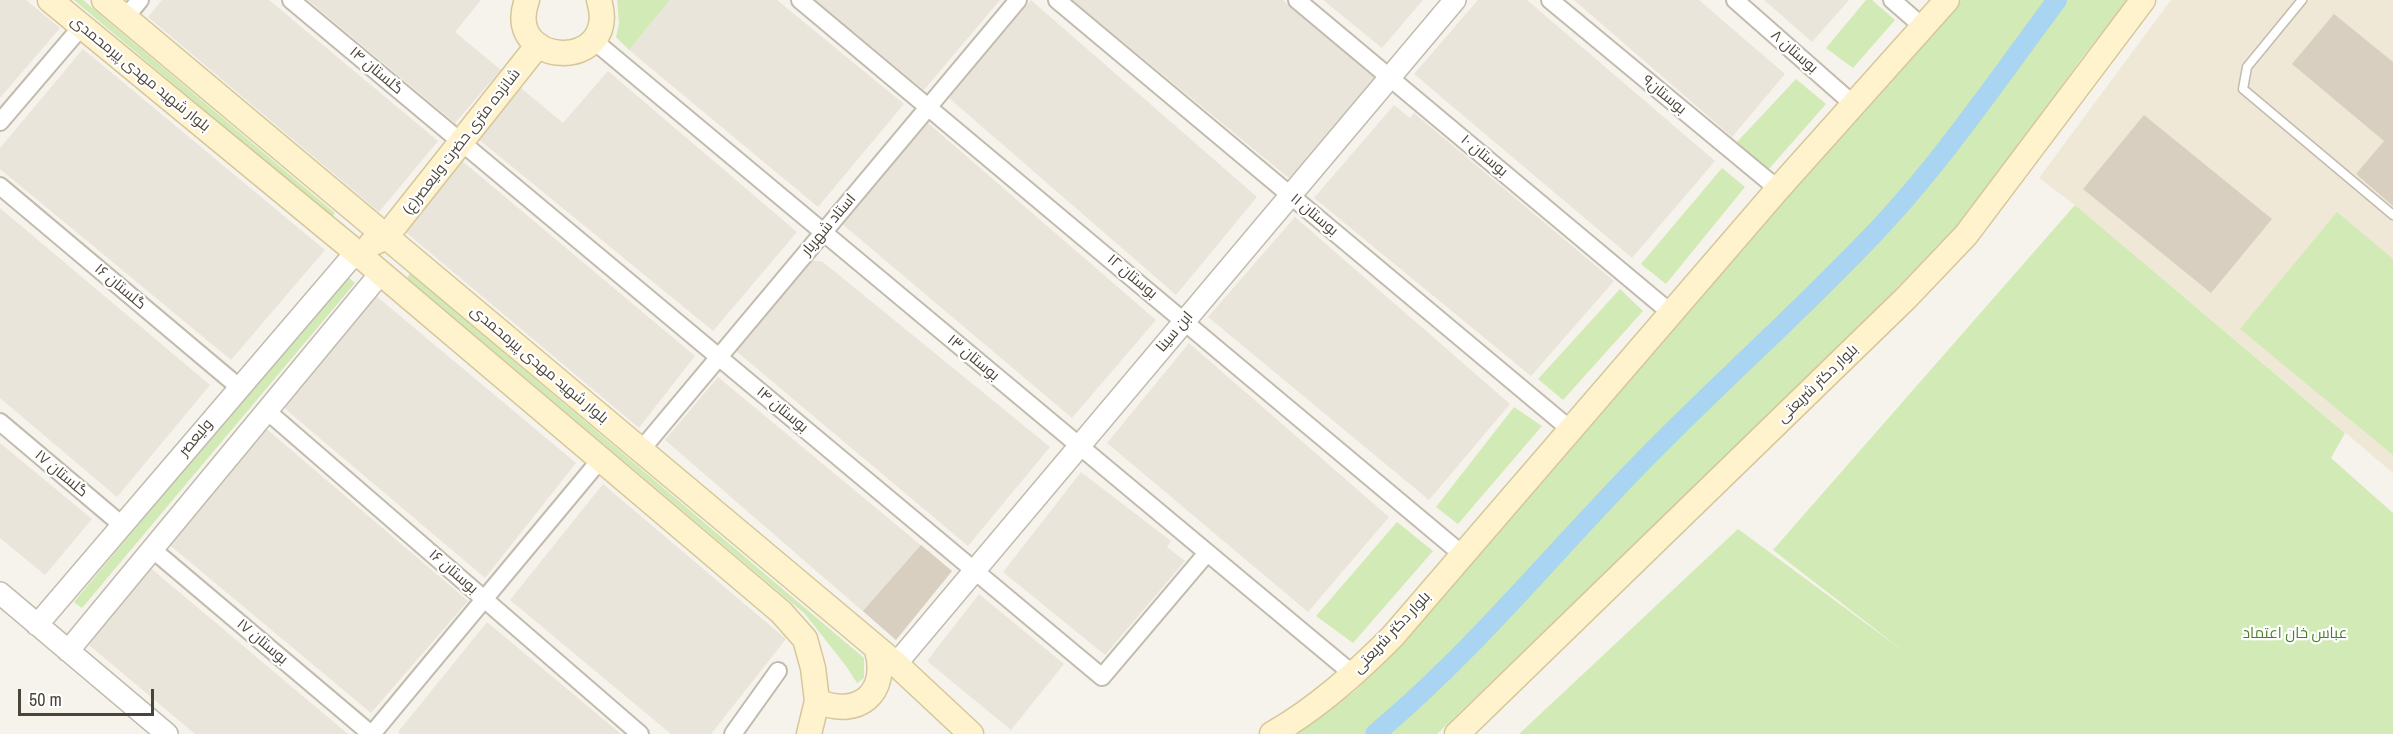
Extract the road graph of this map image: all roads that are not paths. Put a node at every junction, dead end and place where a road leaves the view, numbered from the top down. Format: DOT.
graph roads {
  1 [pos="50,0"];
  2 [pos="104,0"];
  3 [pos="291,0"];
  4 [pos="527,0"];
  5 [pos="599,0"];
  6 [pos="800,0"];
  7 [pos="1018,0"];
  8 [pos="1057,0"];
  9 [pos="1298,0"];
  10 [pos="1455,0"];
  11 [pos="1550,0"];
  12 [pos="1735,0"];
  13 [pos="1892,0"];
  14 [pos="1947,0"];
  15 [pos="2143,0"];
  16 [pos="2302,0"];
  17 [pos="133,9"];
  18 [pos="82,26"];
  19 [pos="1922,26"];
  20 [pos="593,40"];
  21 [pos="538,45"];
  22 [pos="1390,77"];
  23 [pos="1853,104"];
  24 [pos="928,107"];
  25 [pos="0,122"];
  26 [pos="462,142"];
  27 [pos="0,186"];
  28 [pos="1778,189"];
  29 [pos="1291,195"];
  30 [pos="2393,215"];
  31 [pos="823,232"];
  32 [pos="385,238"];
  33 [pos="356,252"];
  34 [pos="380,274"];
  35 [pos="1671,313"];
  36 [pos="1184,321"];
  37 [pos="719,357"];
  38 [pos="240,388"];
  39 [pos="267,411"];
  40 [pos="0,422"];
  41 [pos="1571,430"];
  42 [pos="1079,446"];
  43 [pos="641,450"];
  44 [pos="600,460"];
  45 [pos="122,525"];
  46 [pos="152,549"];
  47 [pos="1207,552"];
  48 [pos="1463,555"];
  49 [pos="975,571"];
  50 [pos="0,593"];
  51 [pos="484,599"];
  52 [pos="37,625"];
  53 [pos="68,651"];
  54 [pos="887,657"];
  55 [pos="778,671"];
  56 [pos="1354,675"];
  57 [pos="817,701"];
  58 [pos="167,734"];
  59 [pos="372,734"];
  60 [pos="640,734"];
  61 [pos="733,734"];
  62 [pos="809,734"];
  63 [pos="971,734"];
  64 [pos="1272,734"];
  65 [pos="1456,734"];
  1 -- 18 [label="main road, بلوار شهید مهدی پیرمحمدی"];
  2 -- 17 [label="main road, بلوار شهید مهدی پیرمحمدی"];
  3 -- 26 [label="street, گلستان ۱۴"];
  4 -- 21 [label="main road"];
  5 -- 20 [label="main road"];
  6 -- 24 [label="street, بوستان ۱۲"];
  7 -- 24 [label="street, استاد شهریار"];
  8 -- 29 [label="street, بوستان ۱۱"];
  9 -- 22 [label="street, بوستان ۱۰"];
  10 -- 22 [label="street, ابن سینا"];
  11 -- 28 [label="street, بوستان۹"];
  12 -- 23 [label="street, بوستان ۸"];
  13 -- 19 [label="street"];
  14 -- 19 [label="main road, بلوار دکتر شریعتی"];
  15 -- 65 [label="main road, بلوار دکتر شریعتی"];
  16 -- 30 [label="lane"];
  17 -- 32 [label="main road, بلوار شهید مهدی پیرمحمدی"];
  18 -- 25 [label="street"];
  18 -- 33 [label="main road, بلوار شهید مهدی پیرمحمدی"];
  19 -- 23 [label="main road, بلوار دکتر شریعتی"];
  20 -- 21 [label="main road"];
  20 -- 31 [label="street, بوستان ۱۳"];
  21 -- 26 [label="main road, شانزده متری حضرت ولیعصر(ع)"];
  22 -- 29 [label="street, ابن سینا"];
  22 -- 35 [label="street, بوستان ۱۰"];
  23 -- 28 [label="main road, بلوار دکتر شریعتی"];
  24 -- 31 [label="street, استاد شهریار"];
  24 -- 36 [label="street, بوستان ۱۲"];
  26 -- 32 [label="main road, شانزده متری حضرت ولیعصر(ع)"];
  26 -- 37 [label="street, بوستان ۱۴"];
  27 -- 38 [label="street, گلستان ۱۶"];
  28 -- 35 [label="main road, بلوار دکتر شریعتی"];
  29 -- 36 [label="street, ابن سینا"];
  29 -- 41 [label="street, بوستان ۱۱"];
  31 -- 37 [label="street, استاد شهریار"];
  31 -- 42 [label="street, بوستان ۱۳"];
  32 -- 33 [label="main road"];
  32 -- 34 [label="main road"];
  32 -- 43 [label="main road, بلوار شهید مهدی پیرمحمدی"];
  33 -- 34 [label="main road, بلوار شهید مهدی پیرمحمدی"];
  33 -- 38 [label="street, ولیعصر"];
  34 -- 39 [label="street"];
  34 -- 44 [label="main road, بلوار شهید مهدی پیرمحمدی"];
  35 -- 41 [label="main road, بلوار دکتر شریعتی"];
  36 -- 42 [label="street, ابن سینا"];
  36 -- 48 [label="street, بوستان ۱۲"];
  37 -- 43 [label="street, استاد شهریار"];
  37 -- 49 [label="street, بوستان ۱۴"];
  38 -- 45 [label="street, ولیعصر"];
  39 -- 46 [label="street"];
  39 -- 51 [label="street, بوستان ۱۶"];
  40 -- 45 [label="street, گلستان ۱۷"];
  41 -- 48 [label="main road, بلوار دکتر شریعتی"];
  42 -- 47 [label="street, بوستان ۱۳"];
  42 -- 49 [label="street, ابن سینا"];
  43 -- 54 [label="main road, بلوار شهید مهدی پیرمحمدی"];
  44 -- 51 [label="street"];
  44 -- 57 [label="main road, بلوار شهید مهدی پیرمحمدی"];
  45 -- 52 [label="street, ولیعصر"];
  46 -- 53 [label="street"];
  46 -- 59 [label="street, بوستان ۱۷"];
  47 -- 49 [label="street, بوستان ۱۴"];
  47 -- 56 [label="street, بوستان ۱۳"];
  48 -- 56 [label="main road, بلوار دکتر شریعتی"];
  49 -- 54 [label="street, ابن سینا"];
  50 -- 52 [label="street"];
  51 -- 59 [label="street"];
  51 -- 60 [label="street, بوستان ۱۶"];
  52 -- 53 [label="street"];
  53 -- 58 [label="street"];
  54 -- 57 [label="main road"];
  54 -- 63 [label="main road, بلوار شهید مهدی پیرمحمدی"];
  55 -- 61 [label="street"];
  56 -- 64 [label="main road, بلوار دکتر شریعتی"];
  57 -- 62 [label="main road"];
}
